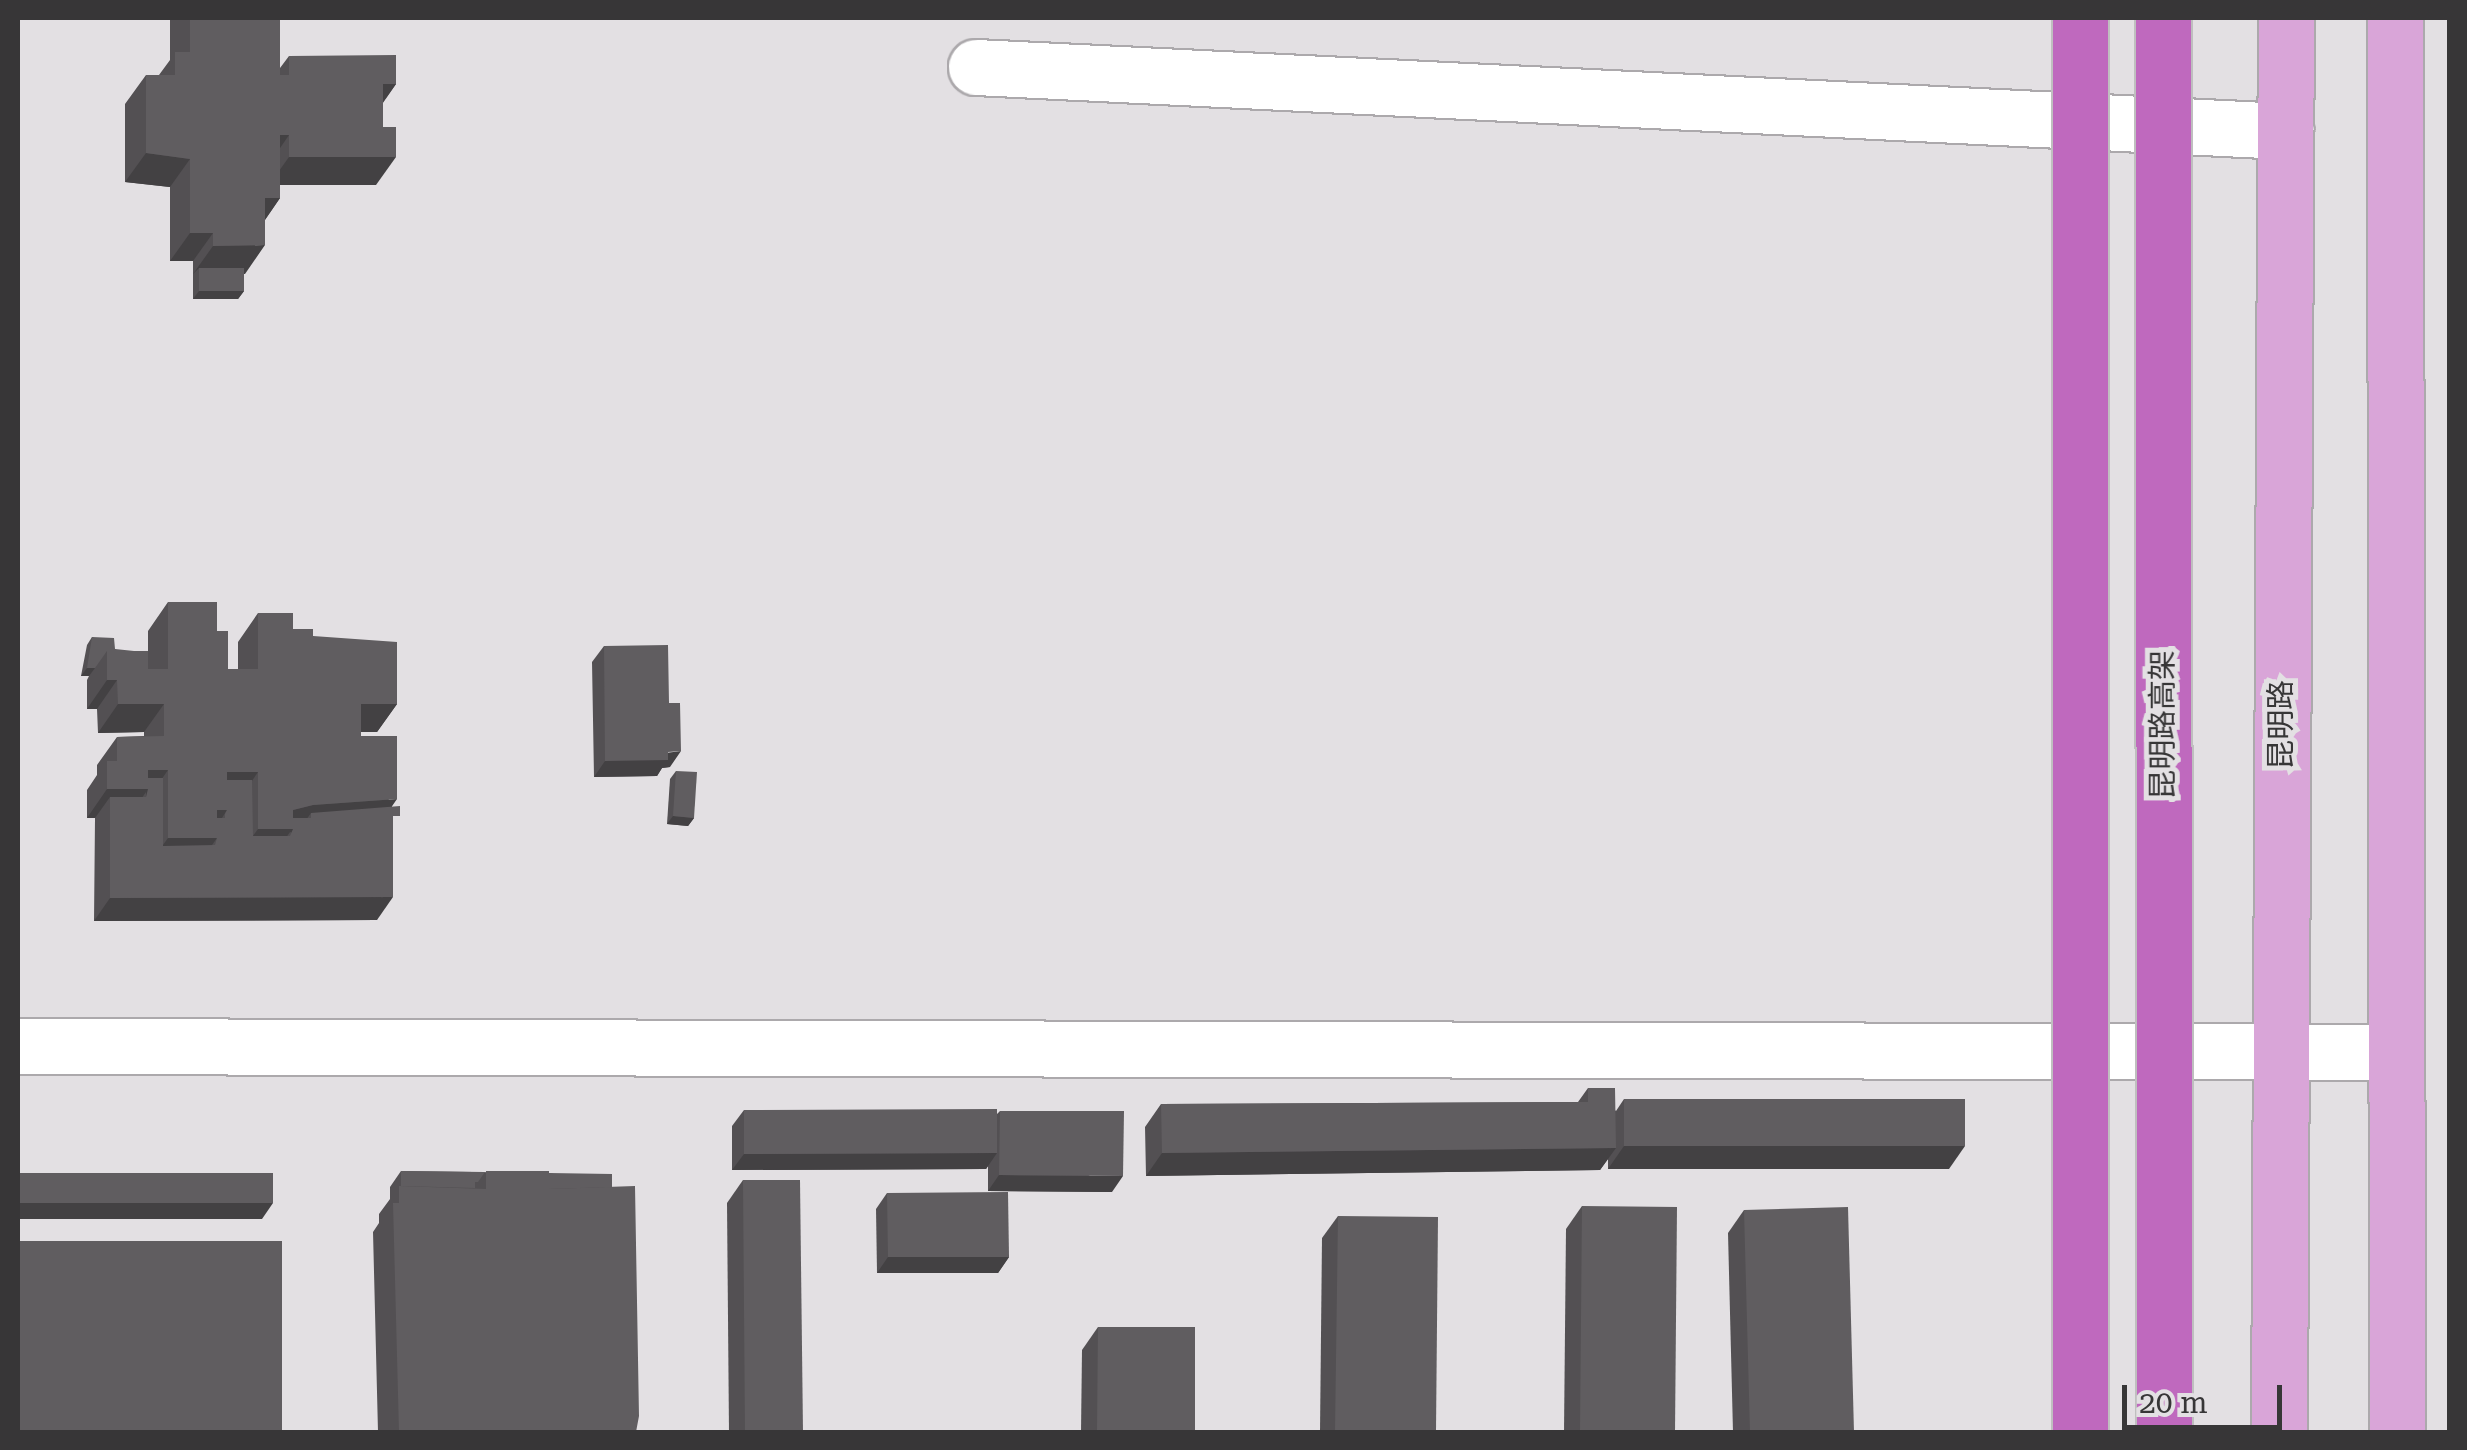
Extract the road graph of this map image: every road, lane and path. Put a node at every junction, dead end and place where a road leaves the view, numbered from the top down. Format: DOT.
graph roads {
  1 [pos="2080,18"];
  2 [pos="2163,18"];
  3 [pos="2286,18"];
  4 [pos="2395,18"];
  5 [pos="976,67"];
  6 [pos="2286,131"];
  7 [pos="18,1046"];
  8 [pos="2278,1050"];
  9 [pos="2396,1052"];
  10 [pos="2080,1432"];
  11 [pos="2164,1432"];
  12 [pos="2279,1432"];
  13 [pos="2398,1432"];
  1 -- 10 [label="highway, bridge"];
  2 -- 11 [label="highway, 昆明路高架, bridge"];
  3 -- 6 [label="main road, 昆明路"];
  4 -- 9 [label="main road"];
  5 -- 6 [label="street"];
  6 -- 8 [label="main road, 昆明路"];
  7 -- 8 [label="street"];
  8 -- 9 [label="street"];
  8 -- 12 [label="main road, 昆明路"];
  9 -- 13 [label="main road"];
}
